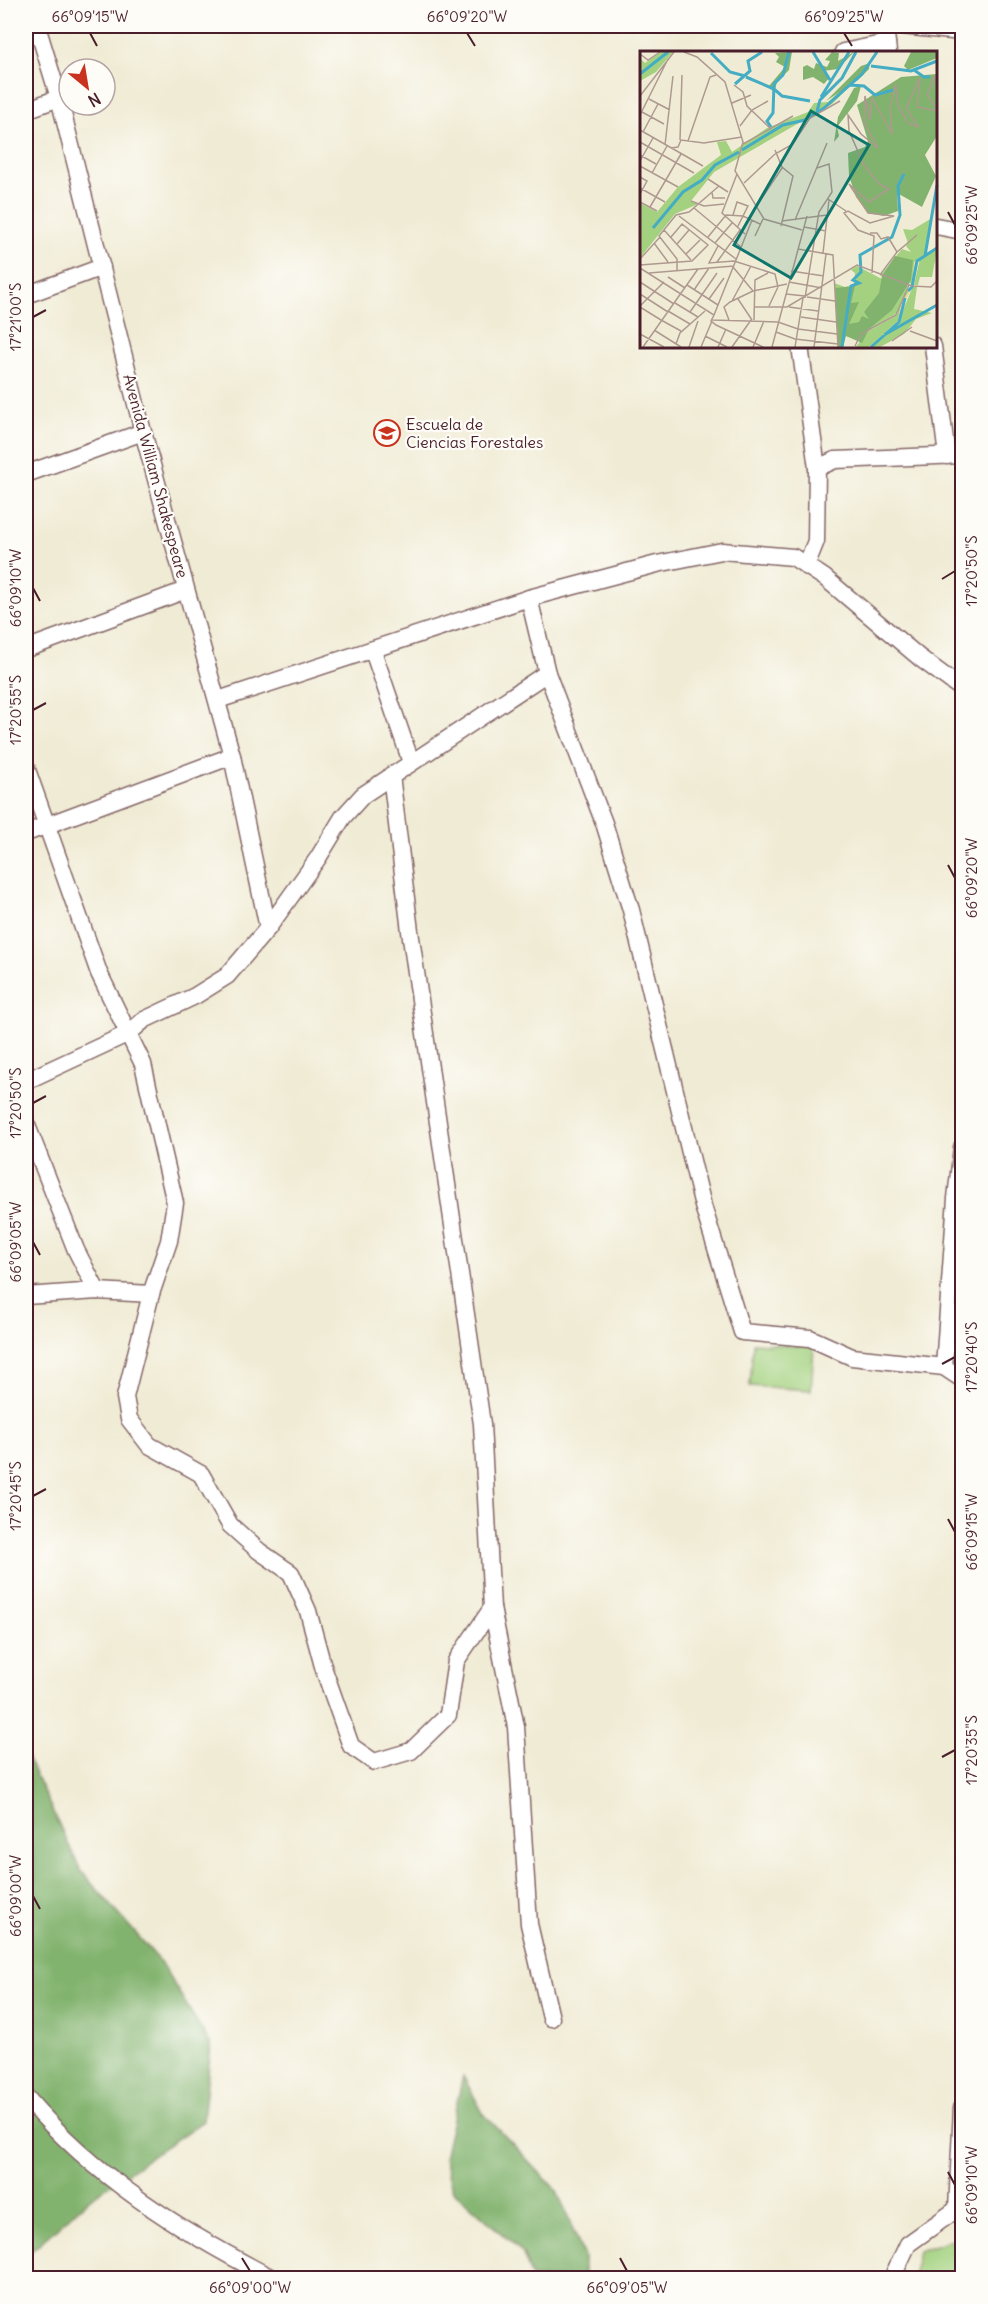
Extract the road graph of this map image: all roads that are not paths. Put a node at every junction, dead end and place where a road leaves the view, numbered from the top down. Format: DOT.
graph roads {
  1 [pos="37,26"];
  2 [pos="885,26"];
  3 [pos="902,26"];
  4 [pos="963,32"];
  5 [pos="887,48"];
  6 [pos="854,51"];
  7 [pos="57,91"];
  8 [pos="57,99"];
  9 [pos="26,111"];
  10 [pos="64,117"];
  11 [pos="937,226"];
  12 [pos="963,231"];
  13 [pos="102,267"];
  14 [pos="26,295"];
  15 [pos="800,348"];
  16 [pos="933,348"];
  17 [pos="143,432"];
  18 [pos="955,455"];
  19 [pos="817,468"];
  20 [pos="26,474"];
  21 [pos="806,566"];
  22 [pos="186,590"];
  23 [pos="529,598"];
  24 [pos="26,650"];
  25 [pos="373,651"];
  26 [pos="547,673"];
  27 [pos="963,690"];
  28 [pos="218,700"];
  29 [pos="232,756"];
  30 [pos="411,762"];
  31 [pos="26,767"];
  32 [pos="391,775"];
  33 [pos="46,825"];
  34 [pos="26,833"];
  35 [pos="268,928"];
  36 [pos="129,1033"];
  37 [pos="26,1081"];
  38 [pos="26,1123"];
  39 [pos="963,1147"];
  40 [pos="97,1291"];
  41 [pos="151,1294"];
  42 [pos="26,1296"];
  43 [pos="944,1367"];
  44 [pos="963,1379"];
  45 [pos="492,1608"];
  46 [pos="551,2018"];
  47 [pos="26,2097"];
  48 [pos="963,2108"];
  49 [pos="272,2278"];
  50 [pos="892,2278"];
  1 -- 7 [label="street, Avenida William Shakespeare"];
  2 -- 5 [label="street"];
  3 -- 4 [label="street"];
  5 -- 6 [label="street"];
  8 -- 9 [label="street"];
  10 -- 13 [label="street, Avenida William Shakespeare"];
  11 -- 12 [label="street"];
  13 -- 14 [label="street"];
  13 -- 17 [label="street, Avenida William Shakespeare"];
  15 -- 19 [label="street"];
  16 -- 18 [label="street"];
  17 -- 20 [label="street"];
  17 -- 22 [label="street, Avenida William Shakespeare"];
  18 -- 19 [label="street"];
  19 -- 21 [label="street"];
  21 -- 23 [label="street"];
  21 -- 27 [label="street"];
  22 -- 24 [label="street"];
  22 -- 28 [label="street, Avenida William Shakespeare"];
  23 -- 25 [label="street"];
  23 -- 26 [label="street"];
  25 -- 28 [label="street"];
  25 -- 30 [label="street"];
  26 -- 30 [label="street"];
  26 -- 43 [label="street"];
  28 -- 29 [label="street, Avenida William Shakespeare"];
  29 -- 33 [label="street"];
  29 -- 35 [label="street, Avenida William Shakespeare"];
  30 -- 32 [label="street"];
  31 -- 33 [label="street"];
  32 -- 35 [label="street"];
  32 -- 45 [label="street"];
  33 -- 34 [label="street"];
  33 -- 36 [label="street"];
  35 -- 36 [label="street"];
  36 -- 37 [label="street"];
  36 -- 41 [label="street"];
  38 -- 40 [label="street"];
  39 -- 43 [label="street"];
  40 -- 41 [label="street"];
  40 -- 42 [label="street"];
  41 -- 45 [label="street"];
  43 -- 44 [label="street"];
  45 -- 46 [label="street"];
  47 -- 49 [label="street"];
  48 -- 50 [label="street"];
}
